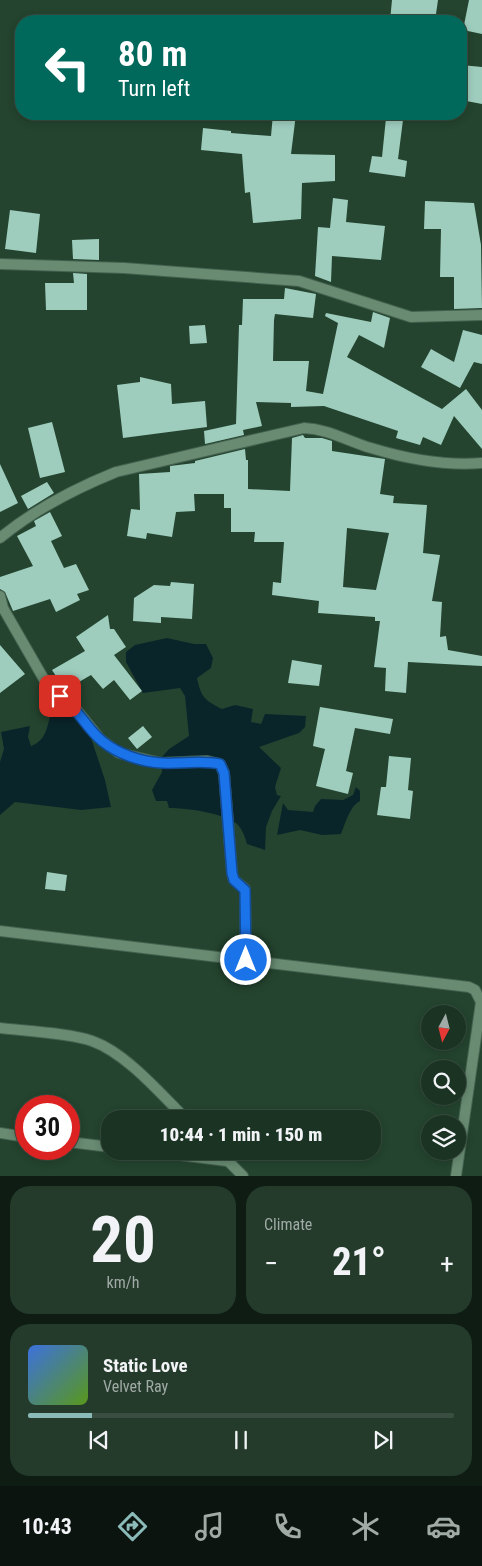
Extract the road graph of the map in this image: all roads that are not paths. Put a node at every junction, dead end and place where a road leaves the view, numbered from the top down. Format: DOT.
graph roads {
  1 [pos="0,264"];
  2 [pos="482,315"];
  3 [pos="482,463"];
  4 [pos="0,538"];
  5 [pos="0,596"];
  6 [pos="0,930"];
  7 [pos="246,960"];
  8 [pos="0,1028"];
  9 [pos="177,1110"];
  10 [pos="0,1134"];
  11 [pos="15,1136"];
  12 [pos="80,1143"];
  13 [pos="101,1146"];
  14 [pos="219,1160"];
  15 [pos="227,1161"];
  16 [pos="243,1176"];
  17 [pos="456,1176"];
  1 -- 2 [label="street"];
  3 -- 4 [label="street"];
  5 -- 7 [label="street"];
  6 -- 7 [label="street"];
  7 -- 17 [label="street"];
  8 -- 9 [label="street"];
  10 -- 11 [label="street"];
  12 -- 13 [label="street"];
  14 -- 15 [label="street"];
  15 -- 16 [label="street"];
}
